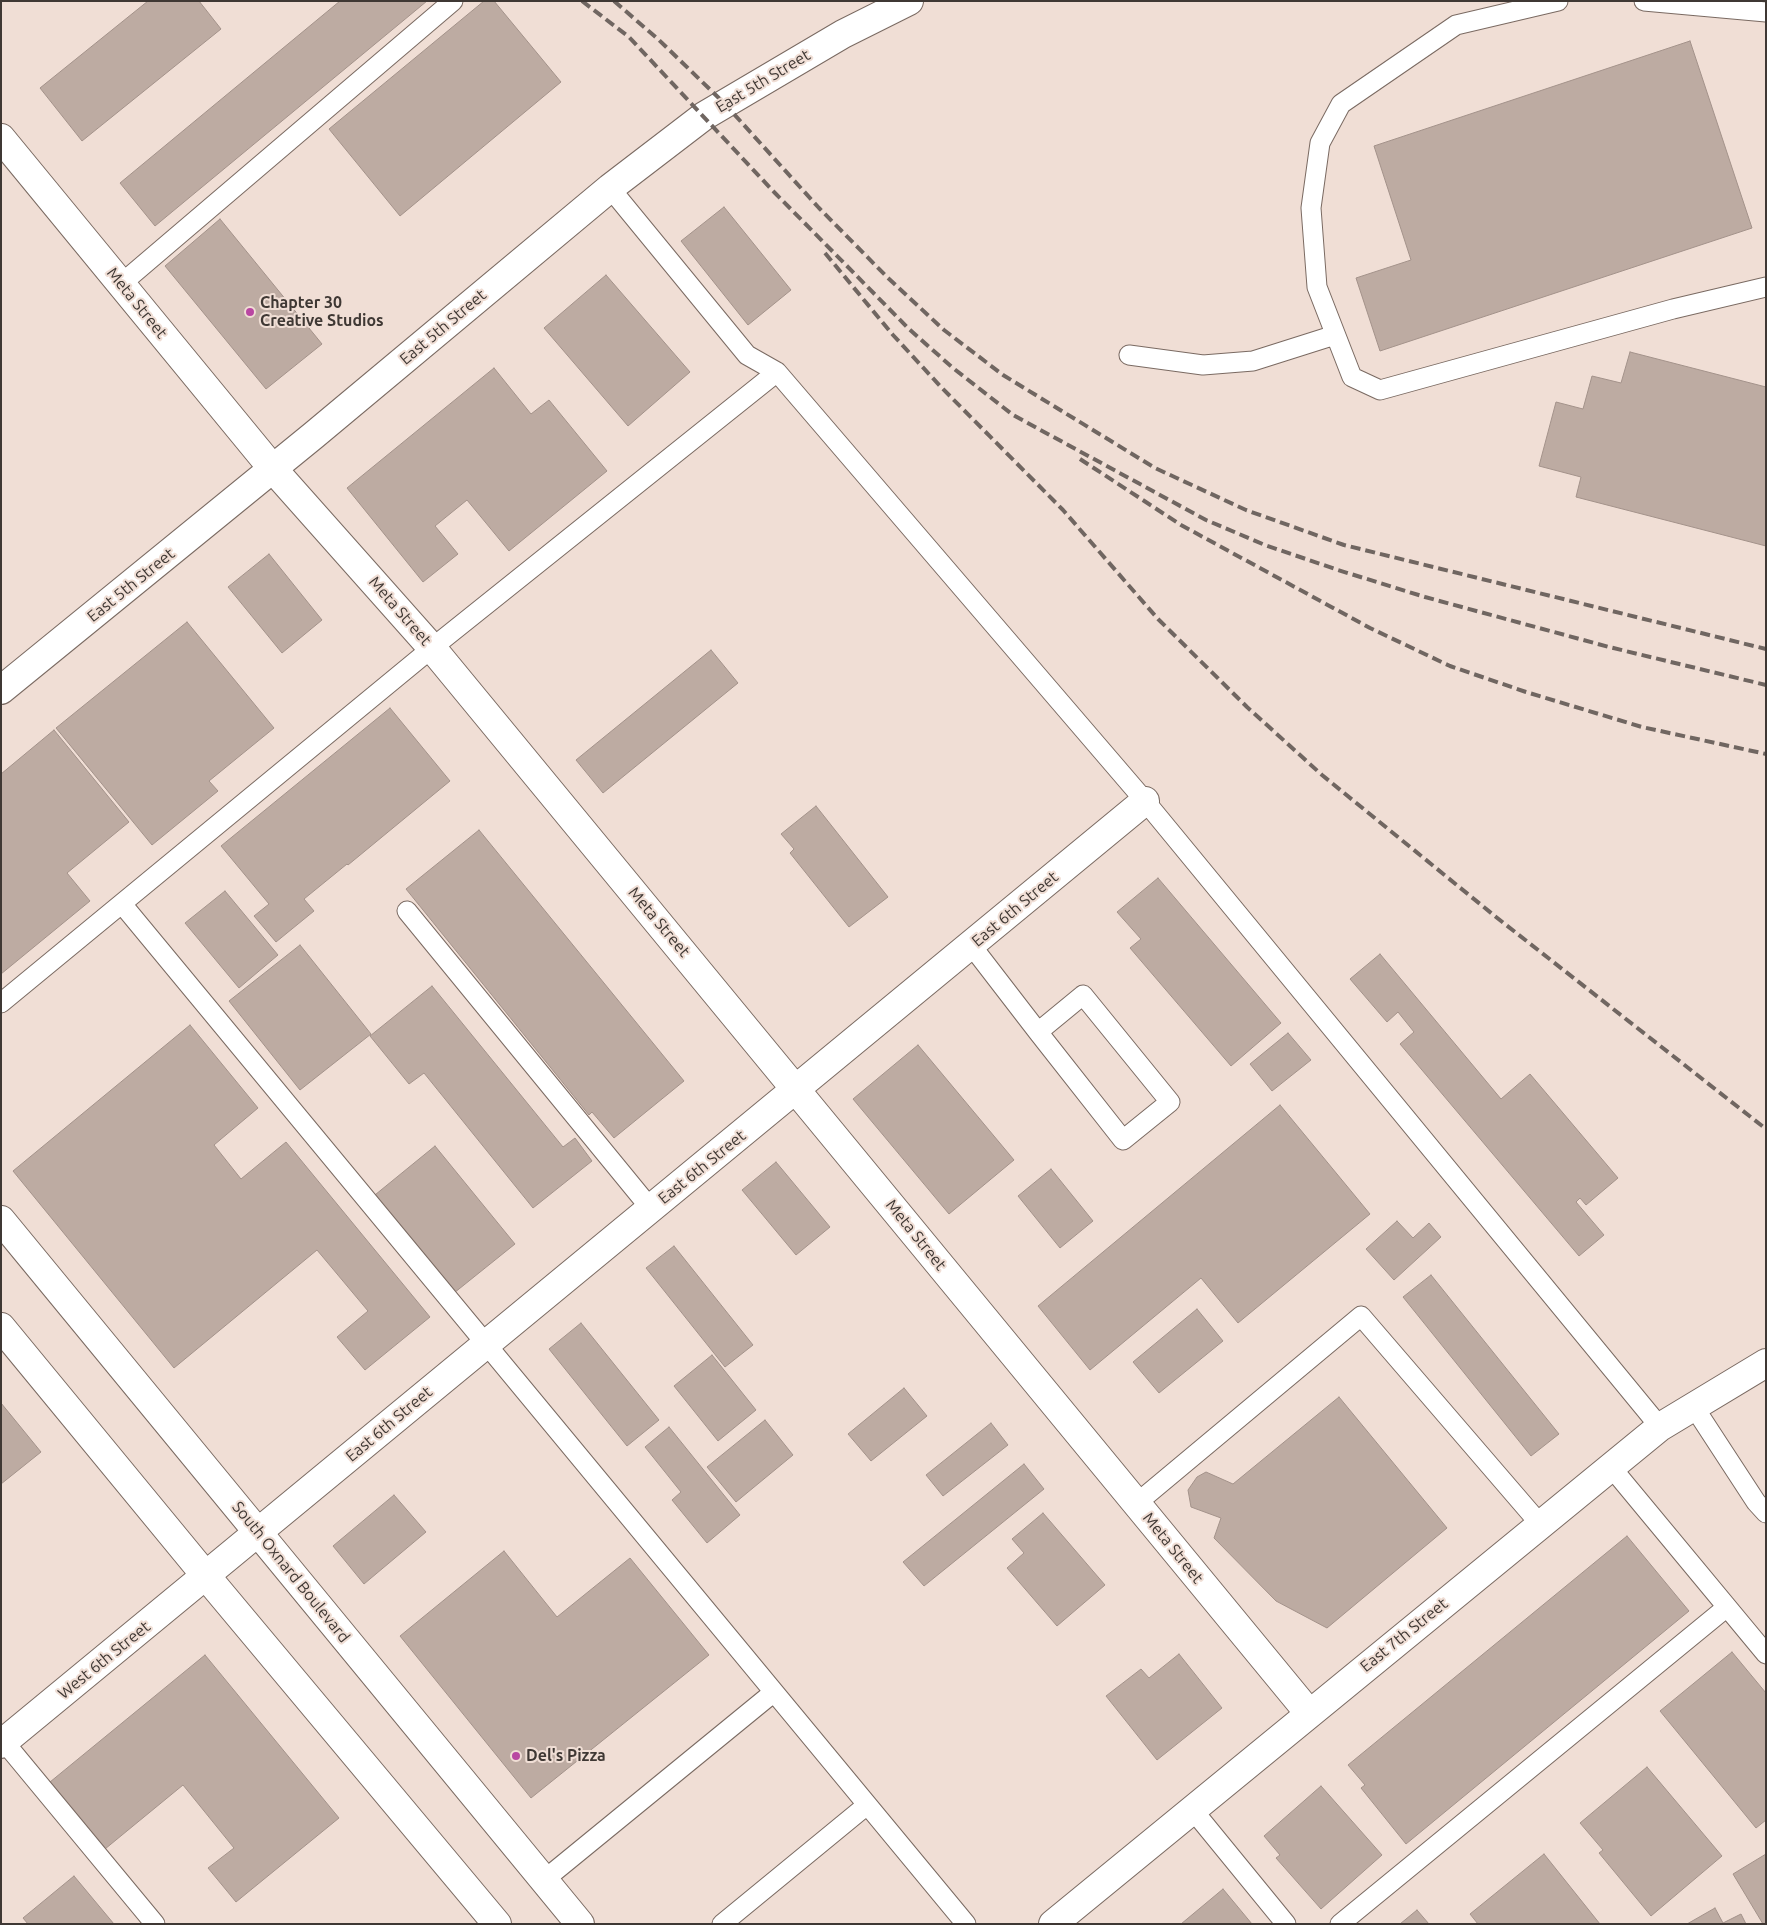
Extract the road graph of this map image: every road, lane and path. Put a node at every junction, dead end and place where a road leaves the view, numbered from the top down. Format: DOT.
graph roads {
  1 [pos="453,1"];
  2 [pos="910,1"];
  3 [pos="1558,1"];
  4 [pos="1644,1"];
  5 [pos="1766,12"];
  6 [pos="1,138"];
  7 [pos="610,188"];
  8 [pos="121,284"];
  9 [pos="1766,287"];
  10 [pos="1335,335"];
  11 [pos="1129,355"];
  12 [pos="777,372"];
  13 [pos="273,469"];
  14 [pos="432,648"];
  15 [pos="1,690"];
  16 [pos="1145,801"];
  17 [pos="122,904"];
  18 [pos="407,910"];
  19 [pos="971,945"];
  20 [pos="1,1003"];
  21 [pos="1038,1032"];
  22 [pos="796,1089"];
  23 [pos="651,1209"];
  24 [pos="1,1220"];
  25 [pos="1,1327"];
  26 [pos="486,1344"];
  27 [pos="1766,1363"];
  28 [pos="1694,1407"];
  29 [pos="1660,1427"];
  30 [pos="1610,1467"];
  31 [pos="1137,1503"];
  32 [pos="1766,1513"];
  33 [pos="1540,1524"];
  34 [pos="259,1533"];
  35 [pos="206,1576"];
  36 [pos="1727,1607"];
  37 [pos="1766,1654"];
  38 [pos="774,1692"];
  39 [pos="1308,1713"];
  40 [pos="2,1742"];
  41 [pos="867,1805"];
  42 [pos="1192,1810"];
  43 [pos="544,1880"];
  44 [pos="155,1924"];
  45 [pos="497,1924"];
  46 [pos="580,1924"];
  47 [pos="722,1924"];
  48 [pos="966,1924"];
  49 [pos="1053,1924"];
  50 [pos="1286,1924"];
  51 [pos="1340,1924"];
  1 -- 8 [label="lane"];
  2 -- 7 [label="street, East 5th Street"];
  3 -- 10 [label="lane"];
  4 -- 5 [label="lane"];
  6 -- 8 [label="street, Meta Street"];
  7 -- 12 [label="lane"];
  7 -- 13 [label="street, East 5th Street"];
  8 -- 13 [label="street, Meta Street"];
  9 -- 10 [label="lane"];
  10 -- 11 [label="lane"];
  12 -- 14 [label="lane"];
  12 -- 16 [label="lane"];
  13 -- 14 [label="street, Meta Street"];
  13 -- 15 [label="street, East 5th Street"];
  14 -- 17 [label="lane"];
  14 -- 22 [label="street, Meta Street"];
  16 -- 19 [label="street, East 6th Street"];
  16 -- 29 [label="lane"];
  17 -- 20 [label="lane"];
  17 -- 26 [label="lane"];
  18 -- 23 [label="lane"];
  19 -- 21 [label="lane"];
  19 -- 22 [label="street, East 6th Street"];
  21 -- 21 [label="lane"];
  22 -- 23 [label="street, East 6th Street"];
  22 -- 31 [label="street, Meta Street"];
  23 -- 26 [label="street, East 6th Street"];
  24 -- 34 [label="street, South Oxnard Boulevard"];
  25 -- 35 [label="street"];
  26 -- 34 [label="street, East 6th Street"];
  26 -- 38 [label="lane"];
  27 -- 28 [label="street, East 7th Street"];
  28 -- 29 [label="street, East 7th Street"];
  28 -- 32 [label="lane"];
  29 -- 30 [label="street, East 7th Street"];
  30 -- 33 [label="street, East 7th Street"];
  30 -- 36 [label="lane"];
  31 -- 33 [label="lane"];
  31 -- 39 [label="street, Meta Street"];
  33 -- 39 [label="street, East 7th Street"];
  34 -- 35 [label="street, East 6th Street"];
  34 -- 43 [label="street, South Oxnard Boulevard"];
  35 -- 40 [label="street, West 6th Street"];
  35 -- 45 [label="street"];
  36 -- 37 [label="lane"];
  36 -- 51 [label="lane"];
  38 -- 41 [label="lane"];
  38 -- 43 [label="lane"];
  39 -- 42 [label="street, East 7th Street"];
  40 -- 44 [label="lane"];
  41 -- 47 [label="lane"];
  41 -- 48 [label="lane"];
  42 -- 49 [label="street, East 7th Street"];
  42 -- 50 [label="lane"];
  43 -- 46 [label="street, South Oxnard Boulevard"];
}
